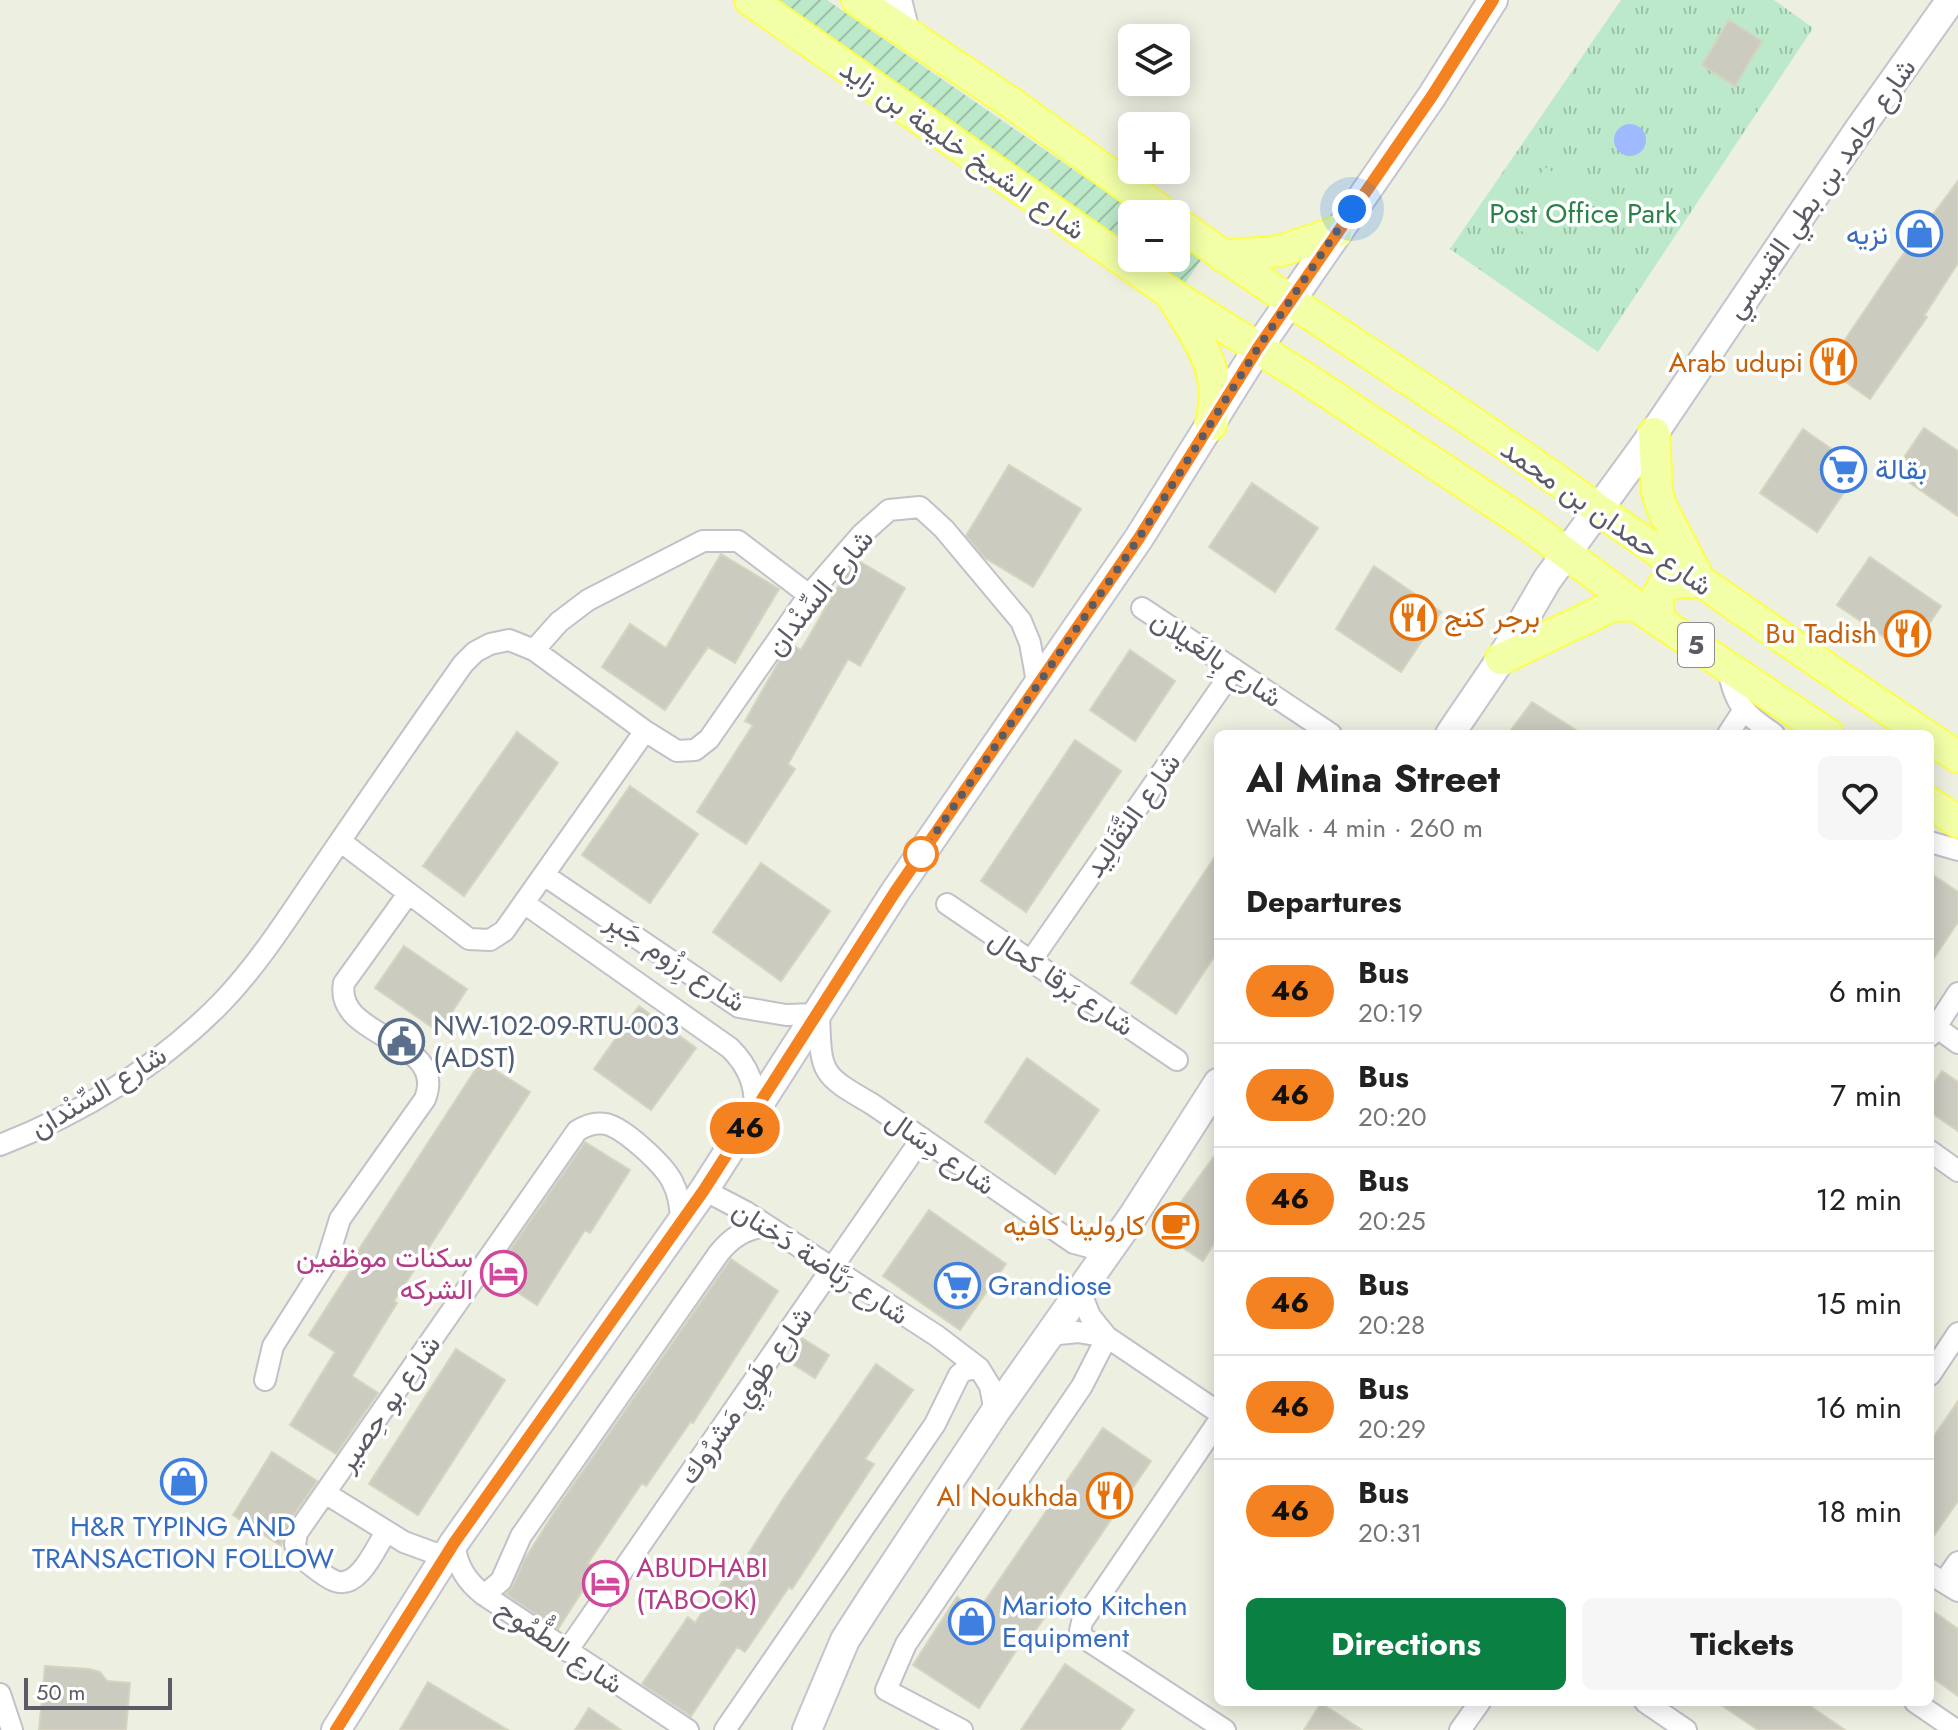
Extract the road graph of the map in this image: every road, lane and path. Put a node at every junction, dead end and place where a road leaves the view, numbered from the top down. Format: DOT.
graph roads {
  1 [pos="750,0"];
  2 [pos="857,0"];
  3 [pos="897,0"];
  4 [pos="1493,0"];
  5 [pos="1951,0"];
  6 [pos="905,32"];
  7 [pos="1146,200"];
  8 [pos="1190,232"];
  9 [pos="1336,232"];
  10 [pos="1222,256"];
  11 [pos="1170,293"];
  12 [pos="1289,301"];
  13 [pos="1258,348"];
  14 [pos="1211,425"];
  15 [pos="1654,433"];
  16 [pos="1597,511"];
  17 [pos="1566,554"];
  18 [pos="1701,582"];
  19 [pos="809,595"];
  20 [pos="1142,608"];
  21 [pos="1648,614"];
  22 [pos="534,650"];
  23 [pos="1501,659"];
  24 [pos="1728,666"];
  25 [pos="1234,669"];
  26 [pos="1037,682"];
  27 [pos="1743,711"];
  28 [pos="1325,730"];
  29 [pos="1453,730"];
  30 [pos="1731,730"];
  31 [pos="1769,730"];
  32 [pos="1822,730"];
  33 [pos="1918,730"];
  34 [pos="645,731"];
  35 [pos="1934,741"];
  36 [pos="1958,757"];
  37 [pos="1934,806"];
  38 [pos="1958,822"];
  39 [pos="340,841"];
  40 [pos="1934,843"];
  41 [pos="1958,850"];
  42 [pos="544,875"];
  43 [pos="408,894"];
  44 [pos="524,903"];
  45 [pos="947,904"];
  46 [pos="1030,962"];
  47 [pos="1958,993"];
  48 [pos="819,1014"];
  49 [pos="1934,1030"];
  50 [pos="1934,1032"];
  51 [pos="1958,1043"];
  52 [pos="1177,1060"];
  53 [pos="1214,1089"];
  54 [pos="755,1112"];
  55 [pos="922,1138"];
  56 [pos="0,1145"];
  57 [pos="1934,1154"];
  58 [pos="1958,1171"];
  59 [pos="704,1190"];
  60 [pos="681,1223"];
  61 [pos="766,1226"];
  62 [pos="1112,1245"];
  63 [pos="831,1269"];
  64 [pos="1080,1291"];
  65 [pos="1958,1333"];
  66 [pos="1049,1335"];
  67 [pos="937,1336"];
  68 [pos="1107,1337"];
  69 [pos="979,1368"];
  70 [pos="1934,1369"];
  71 [pos="956,1379"];
  72 [pos="265,1380"];
  73 [pos="1214,1409"];
  74 [pos="995,1412"];
  75 [pos="1214,1428"];
  76 [pos="325,1493"];
  77 [pos="386,1532"];
  78 [pos="450,1550"];
  79 [pos="1958,1562"];
  80 [pos="1944,1582"];
  81 [pos="484,1595"];
  82 [pos="567,1651"];
  83 [pos="0,1694"];
  84 [pos="1477,1706"];
  85 [pos="1651,1706"];
  86 [pos="1921,1706"];
  87 [pos="8,1729"];
  88 [pos="336,1730"];
  89 [pos="688,1730"];
  90 [pos="725,1730"];
  91 [pos="807,1730"];
  92 [pos="962,1730"];
  93 [pos="1225,1730"];
  94 [pos="1460,1730"];
  95 [pos="1686,1730"];
  96 [pos="1956,1730"];
  1 -- 11 [label="main road, شارع الشيخ خليفة بن زايد"];
  2 -- 6 [label="main road"];
  3 -- 6 [label="main road"];
  4 -- 9 [label="main road"];
  5 -- 15 [label="main road, شارع حامد بن بطي القبيسي"];
  6 -- 7 [label="main road"];
  8 -- 10 [label="main road"];
  9 -- 10 [label="main road"];
  9 -- 12 [label="main road"];
  10 -- 12 [label="main road"];
  11 -- 13 [label="main road, شارع الشيخ خليفة بن زايد"];
  11 -- 14 [label="main road"];
  12 -- 13 [label="main road"];
  12 -- 16 [label="main road, شارع حمدان بن محمد / 5"];
  13 -- 14 [label="main road"];
  13 -- 17 [label="main road, شارع حمدان بن محمد / 5"];
  14 -- 26 [label="main road"];
  15 -- 16 [label="main road, شارع حامد بن بطي القبيسي"];
  15 -- 18 [label="main road"];
  16 -- 17 [label="main road, شارع حامد بن بطي القبيسي"];
  16 -- 18 [label="main road, شارع حمدان بن محمد / 5"];
  17 -- 21 [label="main road, شارع حمدان بن محمد / 5"];
  17 -- 23 [label="main road, شارع حامد بن بطي القبيسي"];
  18 -- 21 [label="main road"];
  18 -- 33 [label="main road, شارع حمدان بن محمد / 5"];
  19 -- 22 [label="street"];
  19 -- 26 [label="street, شارع السِّنْدان"];
  19 -- 34 [label="street, شارع السِّنْدان"];
  20 -- 25 [label="street, شارع بِالغَيلان"];
  21 -- 23 [label="main road"];
  21 -- 24 [label="main road, شارع حمدان بن محمد / 5"];
  22 -- 34 [label="street, شارع السِّنْدان"];
  22 -- 39 [label="street, شارع السِّنْدان"];
  23 -- 29 [label="main road, شارع حامد بن بطي القبيسي"];
  24 -- 27 [label="street"];
  24 -- 32 [label="main road, شارع حمدان بن محمد / 5"];
  25 -- 28 [label="street, شارع بِالغَيلان"];
  25 -- 46 [label="street, شارع التَّقَالِيد"];
  26 -- 48 [label="main road"];
  27 -- 30 [label="street"];
  27 -- 31 [label="street"];
  34 -- 42 [label="street"];
  35 -- 36 [label="main road"];
  37 -- 38 [label="main road"];
  39 -- 43 [label="street"];
  39 -- 56 [label="street, شارع السِّنْدان"];
  40 -- 41 [label="street"];
  42 -- 44 [label="street"];
  42 -- 48 [label="street, شارع رِزُوم جَبِر"];
  43 -- 44 [label="street"];
  43 -- 72 [label="street"];
  44 -- 54 [label="street, شارع رِزُوم جَبِر"];
  45 -- 46 [label="street, شارع بَرقا كحال"];
  46 -- 52 [label="street, شارع بَرقا كحال"];
  47 -- 49 [label="street"];
  48 -- 54 [label="main road"];
  48 -- 55 [label="street, شارع دِسَال"];
  50 -- 51 [label="street"];
  53 -- 62 [label="main road"];
  54 -- 59 [label="main road"];
  55 -- 62 [label="street, شارع دِسَال"];
  55 -- 63 [label="street, شارع طَوِي مَشرُوك"];
  57 -- 58 [label="street"];
  59 -- 60 [label="main road"];
  59 -- 61 [label="street, شارع رَبَّاضة دَخنان"];
  60 -- 76 [label="street, شارع بو حِصير"];
  60 -- 78 [label="main road"];
  61 -- 63 [label="street, شارع رَبَّاضة دَخنان"];
  61 -- 81 [label="street"];
  62 -- 64 [label="main road"];
  63 -- 67 [label="street, شارع رَبَّاضة دَخنان"];
  63 -- 82 [label="street, شارع طَوِي مَشرُوك"];
  64 -- 66 [label="main road"];
  64 -- 68 [label="street"];
  65 -- 70 [label="street"];
  66 -- 68 [label="street"];
  66 -- 74 [label="main road"];
  67 -- 69 [label="street, شارع رَبَّاضة دَخنان"];
  67 -- 71 [label="street, شارع رَبَّاضة دَخنان"];
  68 -- 73 [label="street"];
  68 -- 92 [label="street"];
  69 -- 71 [label="street"];
  69 -- 74 [label="street"];
  71 -- 90 [label="street"];
  74 -- 91 [label="main road"];
  75 -- 93 [label="street"];
  76 -- 77 [label="street, شارع بو حِصير"];
  76 -- 77 [label="street, شارع بو حِصير"];
  77 -- 78 [label="street, شارع بو حِصير"];
  78 -- 81 [label="street, شارع الطُّمُوح"];
  78 -- 88 [label="main road"];
  79 -- 80 [label="street"];
  81 -- 82 [label="street, شارع الطُّمُوح"];
  82 -- 89 [label="street, شارع الطُّمُوح"];
  83 -- 87 [label="street"];
  84 -- 94 [label="street"];
  85 -- 95 [label="street"];
  86 -- 96 [label="street"];
}
